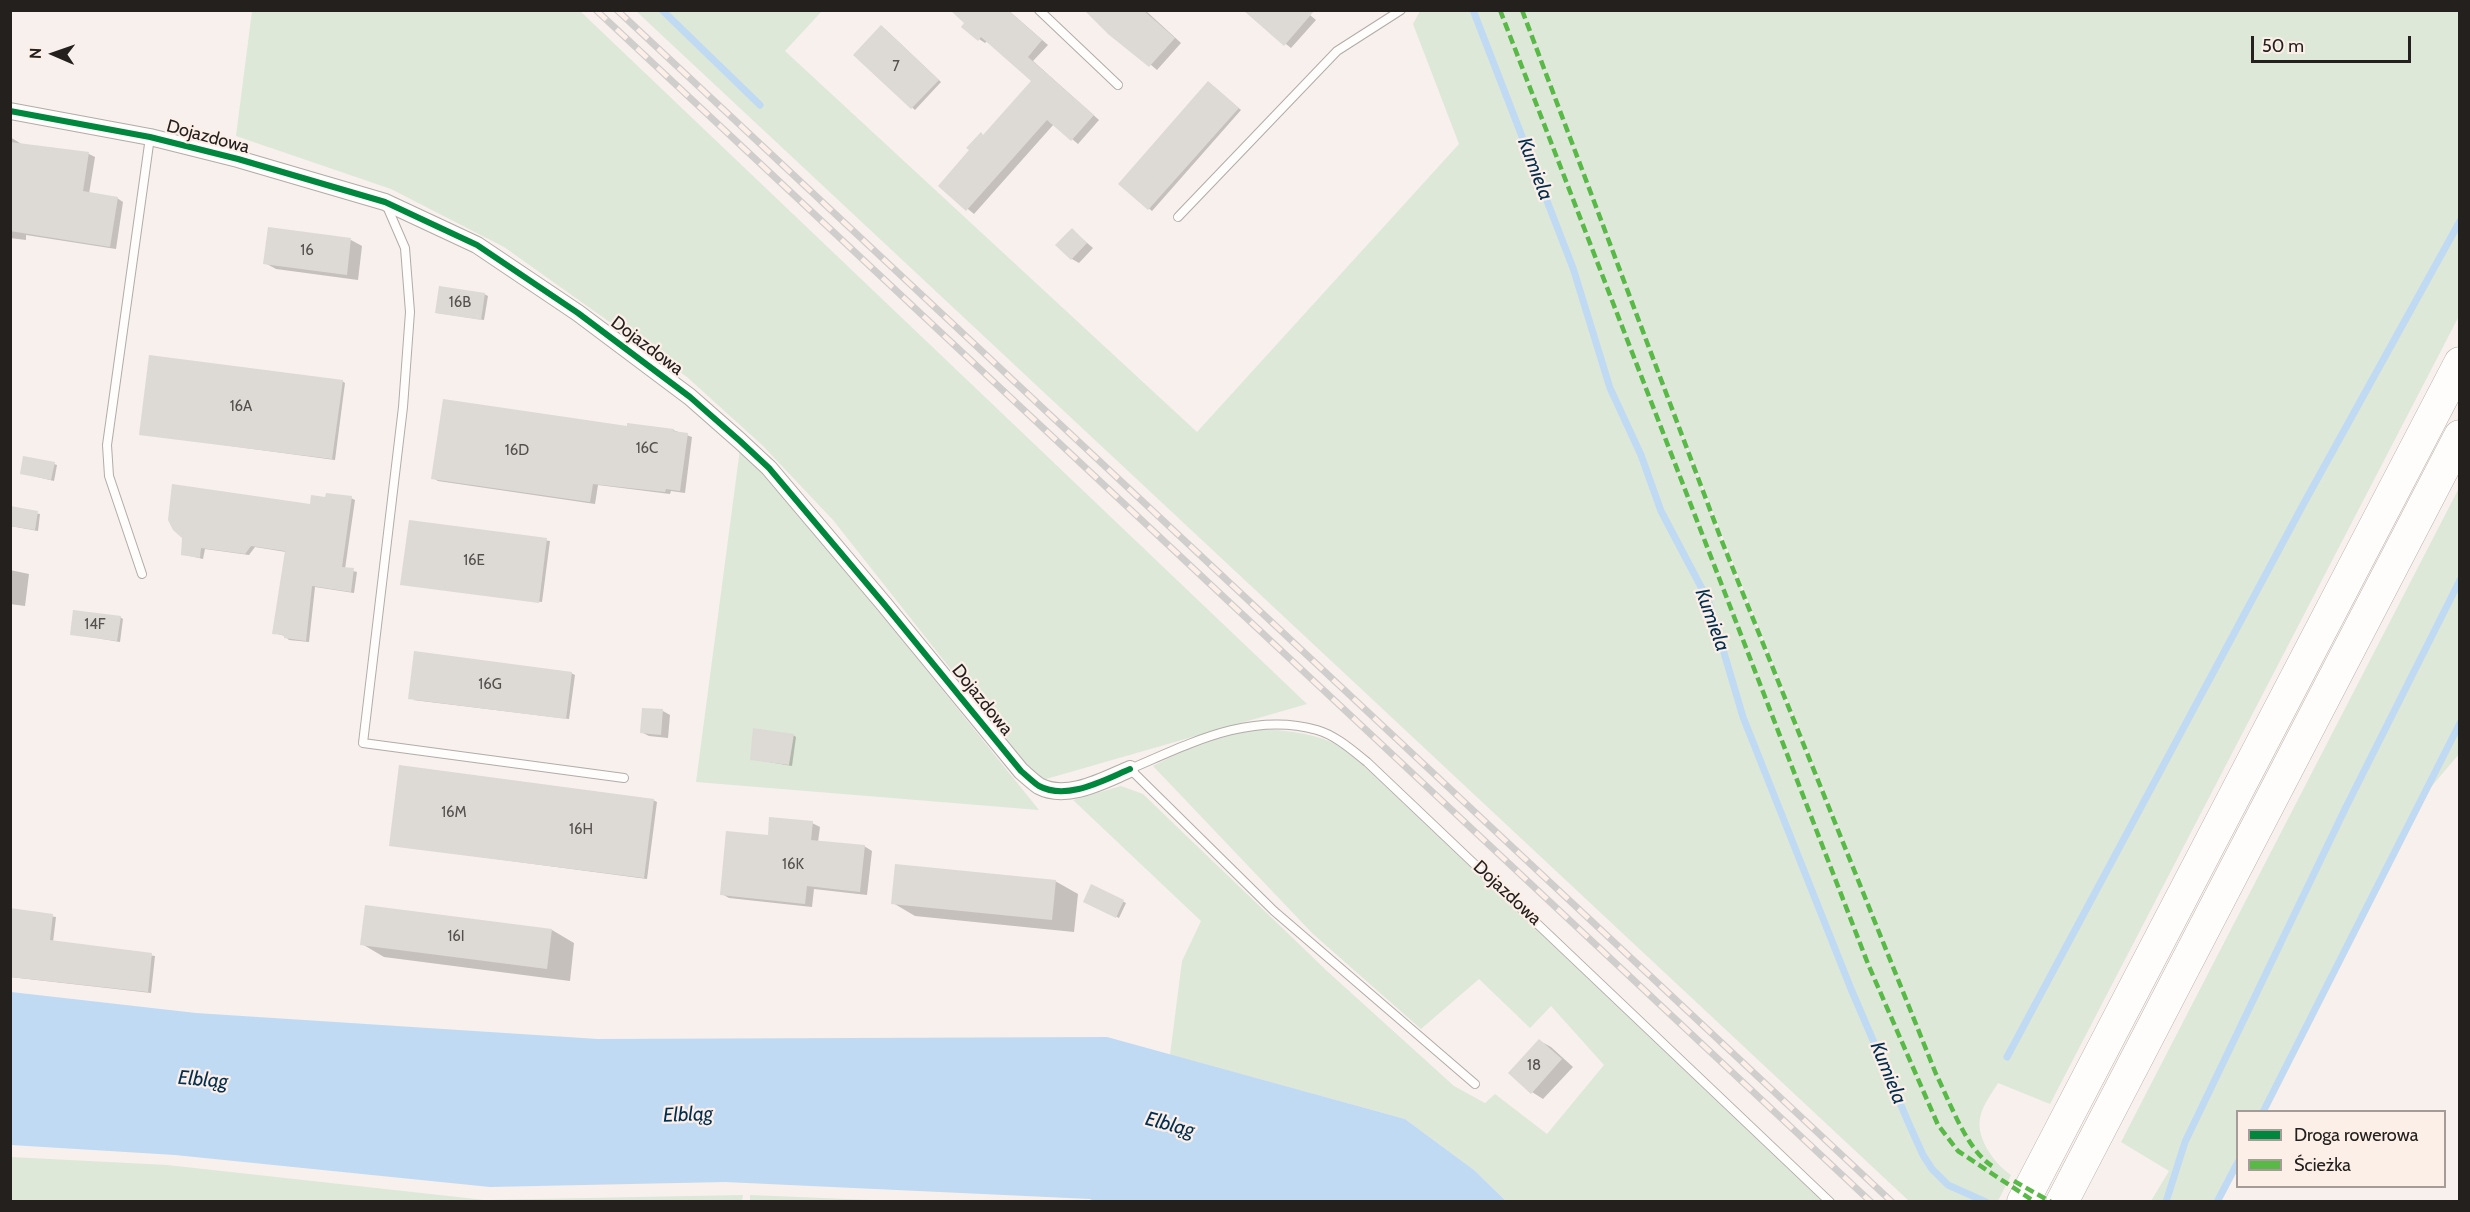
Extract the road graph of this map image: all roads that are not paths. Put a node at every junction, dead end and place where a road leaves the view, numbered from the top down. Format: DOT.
graph roads {
  1 [pos="1039,10"];
  2 [pos="1401,10"];
  3 [pos="1118,85"];
  4 [pos="10,111"];
  5 [pos="150,137"];
  6 [pos="385,202"];
  7 [pos="1178,217"];
  8 [pos="2460,363"];
  9 [pos="2460,436"];
  10 [pos="142,574"];
  11 [pos="1130,769"];
  12 [pos="624,778"];
  13 [pos="1475,1084"];
  14 [pos="1830,1202"];
  15 [pos="2023,1202"];
  16 [pos="2062,1202"];
  1 -- 3 [label="lane"];
  2 -- 7 [label="lane"];
  4 -- 5 [label="street, Dojazdowa"];
  5 -- 6 [label="street, Dojazdowa"];
  5 -- 10 [label="lane"];
  6 -- 11 [label="street, Dojazdowa"];
  6 -- 12 [label="lane"];
  8 -- 15 [label="highway"];
  9 -- 16 [label="highway"];
  11 -- 13 [label="lane"];
  11 -- 14 [label="lane, Dojazdowa"];
}
